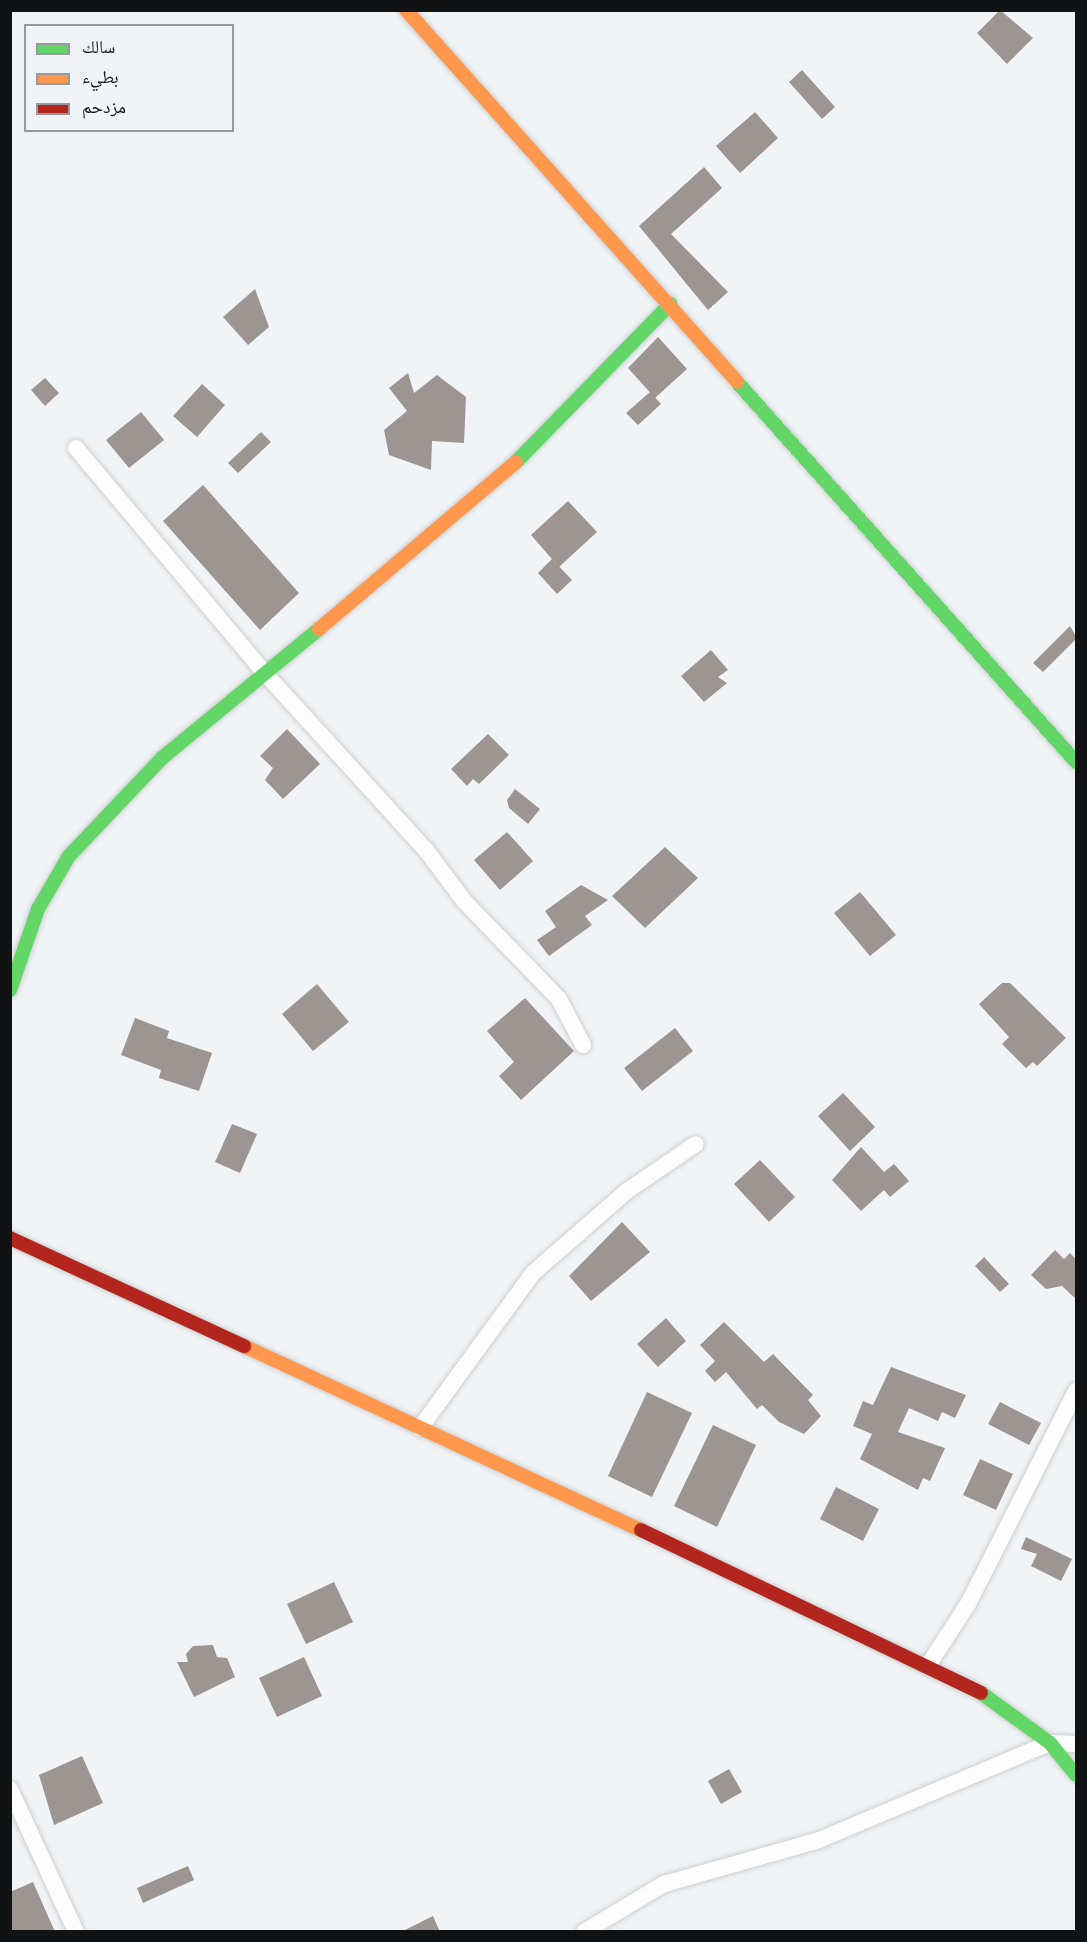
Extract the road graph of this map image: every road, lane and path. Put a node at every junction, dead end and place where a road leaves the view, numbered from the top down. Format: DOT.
graph roads {
  1 [pos="406,10"];
  2 [pos="670,304"];
  3 [pos="76,448"];
  4 [pos="262,670"];
  5 [pos="1077,762"];
  6 [pos="10,990"];
  7 [pos="584,1045"];
  8 [pos="696,1144"];
  9 [pos="10,1238"];
  10 [pos="1077,1391"];
  11 [pos="420,1428"];
  12 [pos="929,1664"];
  13 [pos="1050,1743"];
  14 [pos="1077,1744"];
  15 [pos="1077,1775"];
  16 [pos="10,1789"];
  17 [pos="76,1932"];
  18 [pos="584,1932"];
  1 -- 2 [label="street"];
  2 -- 4 [label="street"];
  2 -- 5 [label="street"];
  3 -- 4 [label="street"];
  4 -- 6 [label="street"];
  4 -- 7 [label="street"];
  8 -- 11 [label="street"];
  9 -- 11 [label="street"];
  10 -- 12 [label="street"];
  11 -- 12 [label="street"];
  12 -- 13 [label="street"];
  13 -- 14 [label="street"];
  13 -- 15 [label="street"];
  13 -- 18 [label="street"];
  16 -- 17 [label="street"];
}
